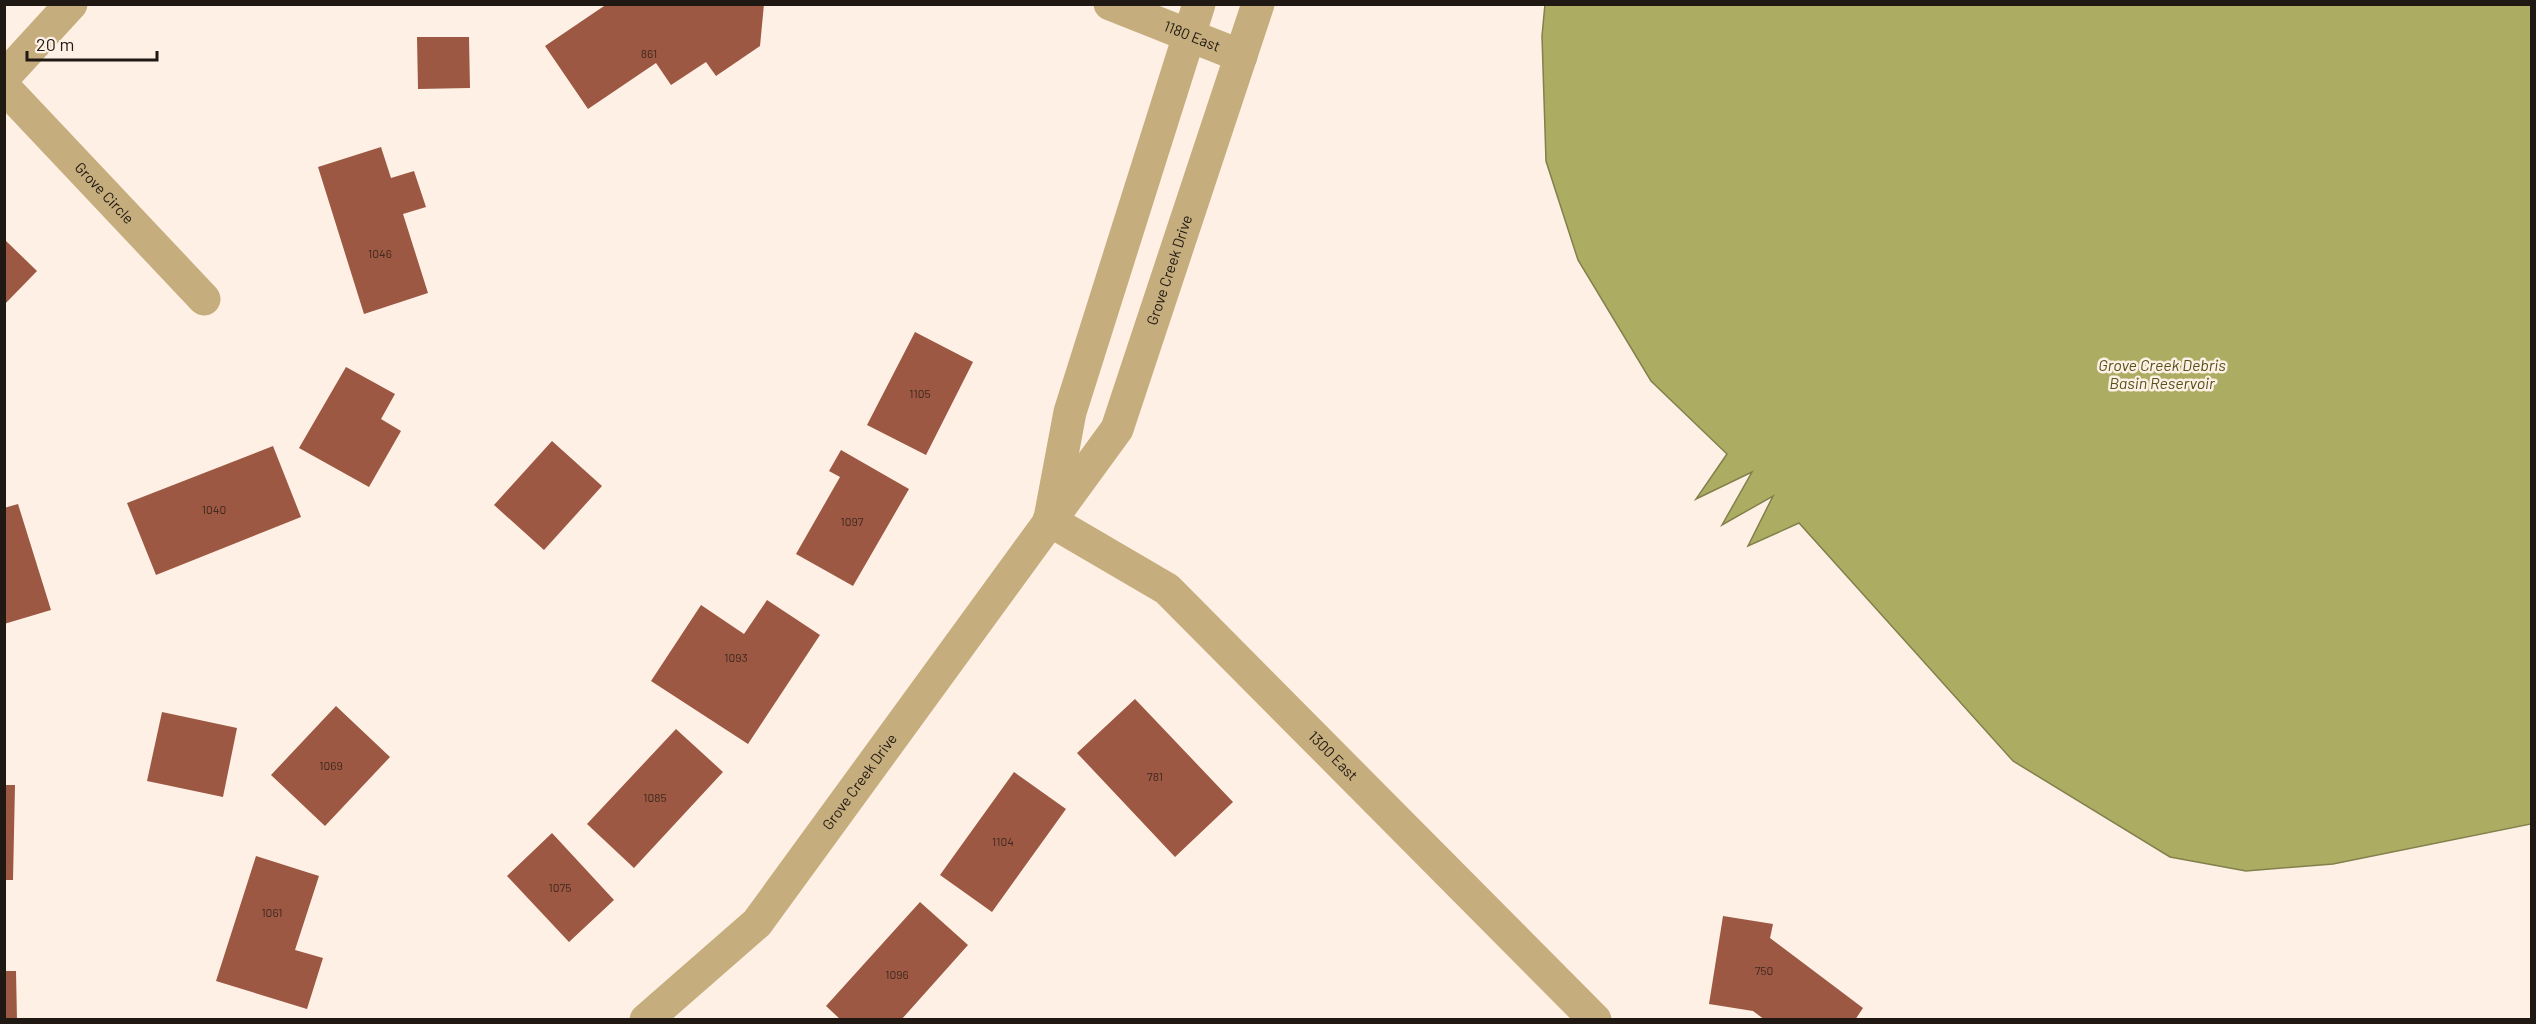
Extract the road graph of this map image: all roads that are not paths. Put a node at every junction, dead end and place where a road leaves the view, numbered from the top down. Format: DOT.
graph roads {
  1 [pos="71,4"];
  2 [pos="1110,4"];
  3 [pos="1199,4"];
  4 [pos="1258,4"];
  5 [pos="1190,36"];
  6 [pos="1241,56"];
  7 [pos="4,77"];
  8 [pos="4,87"];
  9 [pos="204,299"];
  10 [pos="1049,520"];
  11 [pos="646,1020"];
  12 [pos="1594,1020"];
  1 -- 7 [label="street"];
  2 -- 5 [label="street, 1180 East"];
  3 -- 5 [label="street, Grove Creek Drive"];
  4 -- 6 [label="street, Grove Creek Drive"];
  5 -- 6 [label="street, 1180 East"];
  5 -- 10 [label="street, Grove Creek Drive"];
  6 -- 10 [label="street, Grove Creek Drive"];
  8 -- 9 [label="street, Grove Circle"];
  10 -- 11 [label="street, Grove Creek Drive"];
  10 -- 12 [label="street, 1300 East"];
}
